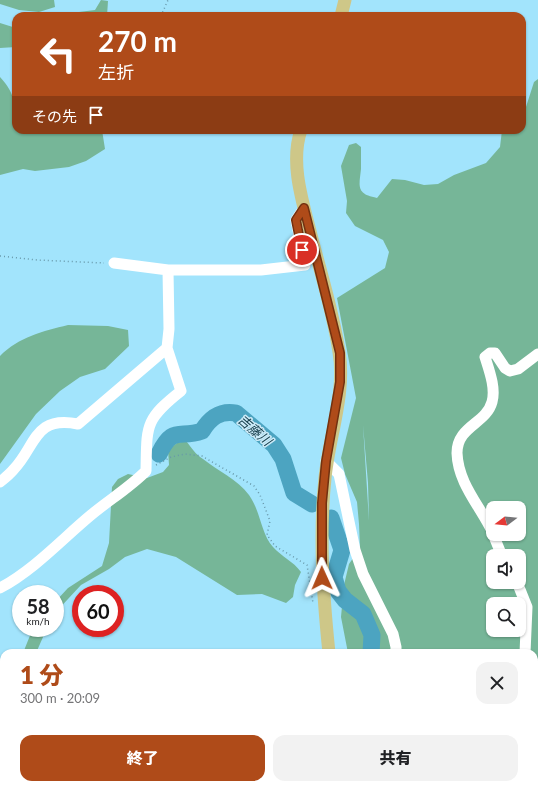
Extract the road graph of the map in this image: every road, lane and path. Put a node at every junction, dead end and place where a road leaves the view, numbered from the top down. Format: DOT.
graph roads {
  1 [pos="168,0"];
  2 [pos="345,0"];
  3 [pos="163,12"];
  4 [pos="342,12"];
  5 [pos="301,134"];
  6 [pos="304,208"];
  7 [pos="0,256"];
  8 [pos="114,263"];
  9 [pos="168,270"];
  10 [pos="167,348"];
  11 [pos="538,354"];
  12 [pos="326,461"];
  13 [pos="146,471"];
  14 [pos="0,482"];
  15 [pos="486,519"];
  16 [pos="0,588"];
  17 [pos="520,589"];
  18 [pos="313,603"];
  19 [pos="329,649"];
  20 [pos="396,649"];
  21 [pos="525,649"];
  1 -- 3 [label="path"];
  2 -- 4 [label="main road"];
  5 -- 6 [label="main road"];
  6 -- 9 [label="street"];
  6 -- 12 [label="main road"];
  7 -- 8 [label="path"];
  8 -- 9 [label="street"];
  9 -- 10 [label="street"];
  10 -- 13 [label="street"];
  10 -- 14 [label="street"];
  11 -- 15 [label="street"];
  12 -- 19 [label="main road"];
  12 -- 20 [label="street"];
  13 -- 16 [label="street"];
  13 -- 18 [label="path"];
  17 -- 21 [label="street"];
}
